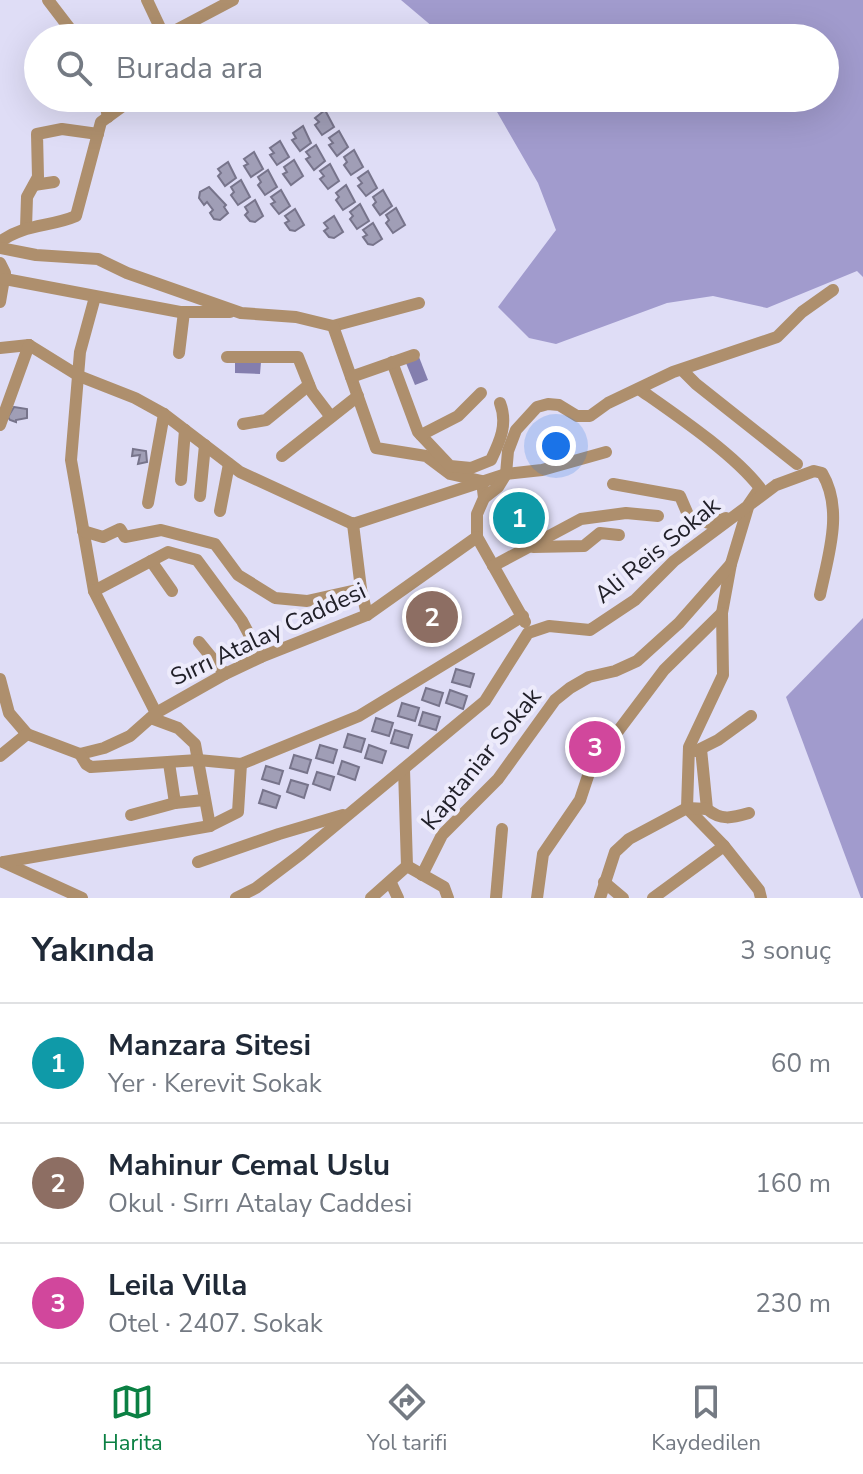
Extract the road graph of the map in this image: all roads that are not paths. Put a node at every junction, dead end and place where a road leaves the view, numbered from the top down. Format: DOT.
graph roads {
  1 [pos="48,0"];
  2 [pos="147,0"];
  3 [pos="200,0"];
  4 [pos="233,0"];
  5 [pos="207,13"];
  6 [pos="66,24"];
  7 [pos="157,24"];
  8 [pos="186,24"];
  9 [pos="107,112"];
  10 [pos="115,112"];
  11 [pos="108,117"];
  12 [pos="98,134"];
  13 [pos="54,182"];
  14 [pos="34,185"];
  15 [pos="26,228"];
  16 [pos="0,245"];
  17 [pos="0,263"];
  18 [pos="5,279"];
  19 [pos="833,290"];
  20 [pos="95,297"];
  21 [pos="0,302"];
  22 [pos="419,303"];
  23 [pos="184,312"];
  24 [pos="241,313"];
  25 [pos="333,326"];
  26 [pos="29,345"];
  27 [pos="0,348"];
  28 [pos="179,353"];
  29 [pos="414,355"];
  30 [pos="227,357"];
  31 [pos="392,362"];
  32 [pos="682,370"];
  33 [pos="79,376"];
  34 [pos="351,377"];
  35 [pos="309,385"];
  36 [pos="639,389"];
  37 [pos="481,393"];
  38 [pos="358,396"];
  39 [pos="500,403"];
  40 [pos="164,414"];
  41 [pos="331,417"];
  42 [pos="243,424"];
  43 [pos="0,425"];
  44 [pos="185,430"];
  45 [pos="421,435"];
  46 [pos="205,445"];
  47 [pos="606,452"];
  48 [pos="282,456"];
  49 [pos="491,460"];
  50 [pos="229,464"];
  51 [pos="797,464"];
  52 [pos="506,474"];
  53 [pos="181,480"];
  54 [pos="482,481"];
  55 [pos="613,484"];
  56 [pos="200,496"];
  57 [pos="484,498"];
  58 [pos="148,503"];
  59 [pos="749,504"];
  60 [pos="220,511"];
  61 [pos="658,516"];
  62 [pos="733,517"];
  63 [pos="353,524"];
  64 [pos="83,531"];
  65 [pos="619,535"];
  66 [pos="182,536"];
  67 [pos="477,537"];
  68 [pos="529,547"];
  69 [pos="184,556"];
  70 [pos="151,561"];
  71 [pos="731,564"];
  72 [pos="493,566"];
  73 [pos="361,589"];
  74 [pos="94,591"];
  75 [pos="172,591"];
  76 [pos="820,595"];
  77 [pos="722,613"];
  78 [pos="367,615"];
  79 [pos="523,616"];
  80 [pos="528,633"];
  81 [pos="199,642"];
  82 [pos="261,657"];
  83 [pos="225,674"];
  84 [pos="0,679"];
  85 [pos="5,716"];
  86 [pos="153,716"];
  87 [pos="751,716"];
  88 [pos="27,734"];
  89 [pos="695,752"];
  90 [pos="80,754"];
  91 [pos="0,756"];
  92 [pos="198,760"];
  93 [pos="169,763"];
  94 [pos="241,764"];
  95 [pos="404,769"];
  96 [pos="204,800"];
  97 [pos="175,803"];
  98 [pos="687,808"];
  99 [pos="707,809"];
  100 [pos="350,813"];
  101 [pos="749,813"];
  102 [pos="131,815"];
  103 [pos="210,826"];
  104 [pos="502,829"];
  105 [pos="724,846"];
  106 [pos="2,862"];
  107 [pos="198,862"];
  108 [pos="407,866"];
  109 [pos="422,875"];
  110 [pos="604,882"];
  111 [pos="391,883"];
  112 [pos="259,893"];
  113 [pos="82,898"];
  114 [pos="236,898"];
  115 [pos="371,898"];
  116 [pos="398,898"];
  117 [pos="448,898"];
  118 [pos="496,898"];
  119 [pos="537,898"];
  120 [pos="600,898"];
  121 [pos="623,898"];
  122 [pos="653,898"];
  123 [pos="761,898"];
  1 -- 6 [label="street"];
  2 -- 7 [label="street"];
  3 -- 5 [label="street"];
  4 -- 5 [label="street"];
  5 -- 8 [label="street"];
  9 -- 11 [label="street"];
  10 -- 11 [label="street"];
  11 -- 12 [label="street"];
  12 -- 14 [label="street"];
  12 -- 15 [label="street"];
  13 -- 14 [label="street"];
  14 -- 15 [label="street"];
  15 -- 16 [label="street"];
  16 -- 24 [label="street"];
  17 -- 18 [label="street"];
  18 -- 20 [label="street"];
  18 -- 21 [label="street"];
  19 -- 32 [label="street"];
  20 -- 23 [label="street"];
  20 -- 33 [label="street"];
  22 -- 25 [label="street"];
  23 -- 24 [label="street"];
  23 -- 28 [label="street"];
  24 -- 25 [label="street"];
  25 -- 34 [label="street"];
  26 -- 27 [label="street"];
  26 -- 33 [label="street"];
  26 -- 43 [label="street"];
  29 -- 31 [label="street"];
  30 -- 35 [label="street"];
  31 -- 34 [label="street"];
  31 -- 45 [label="street"];
  32 -- 36 [label="street"];
  32 -- 51 [label="street"];
  33 -- 40 [label="street"];
  33 -- 64 [label="street"];
  34 -- 38 [label="street"];
  35 -- 41 [label="street"];
  35 -- 42 [label="street"];
  36 -- 52 [label="street"];
  36 -- 59 [label="street"];
  37 -- 45 [label="street"];
  38 -- 41 [label="street"];
  38 -- 54 [label="street"];
  39 -- 49 [label="street"];
  40 -- 44 [label="street"];
  40 -- 58 [label="street"];
  41 -- 48 [label="street"];
  44 -- 46 [label="street"];
  44 -- 53 [label="street"];
  45 -- 49 [label="street"];
  46 -- 50 [label="street"];
  46 -- 56 [label="street"];
  47 -- 52 [label="street"];
  49 -- 52 [label="street"];
  50 -- 60 [label="street"];
  50 -- 63 [label="street"];
  52 -- 54 [label="street"];
  52 -- 57 [label="street"];
  54 -- 57 [label="street"];
  54 -- 63 [label="street"];
  55 -- 62 [label="street"];
  57 -- 67 [label="street"];
  59 -- 62 [label="street, Ali Reis Sokak"];
  59 -- 71 [label="street"];
  59 -- 76 [label="street, Ali Reis Sokak"];
  61 -- 68 [label="street"];
  62 -- 80 [label="street, Ali Reis Sokak"];
  63 -- 73 [label="street"];
  64 -- 66 [label="street"];
  64 -- 74 [label="street"];
  65 -- 68 [label="street"];
  66 -- 69 [label="street"];
  66 -- 73 [label="street"];
  67 -- 72 [label="street"];
  67 -- 78 [label="street, Sırrı Atalay Caddesi"];
  68 -- 72 [label="street"];
  69 -- 70 [label="street"];
  69 -- 82 [label="street"];
  70 -- 74 [label="street"];
  70 -- 75 [label="street"];
  71 -- 77 [label="street"];
  71 -- 109 [label="street, Kaptaniar Sokak"];
  72 -- 79 [label="street"];
  73 -- 78 [label="street"];
  74 -- 86 [label="street"];
  77 -- 89 [label="street"];
  77 -- 119 [label="street"];
  78 -- 82 [label="street, Sırrı Atalay Caddesi"];
  79 -- 80 [label="street"];
  79 -- 94 [label="street"];
  80 -- 95 [label="street"];
  81 -- 83 [label="street"];
  82 -- 83 [label="street, Sırrı Atalay Caddesi"];
  83 -- 86 [label="street, Sırrı Atalay Caddesi"];
  84 -- 85 [label="street"];
  85 -- 88 [label="street"];
  86 -- 90 [label="street, Sırrı Atalay Caddesi"];
  86 -- 92 [label="street"];
  87 -- 89 [label="street"];
  88 -- 90 [label="street"];
  88 -- 91 [label="street"];
  89 -- 98 [label="street"];
  89 -- 99 [label="street"];
  90 -- 93 [label="street"];
  92 -- 93 [label="street"];
  92 -- 94 [label="street"];
  92 -- 96 [label="street"];
  93 -- 97 [label="street"];
  94 -- 103 [label="street"];
  95 -- 100 [label="street"];
  95 -- 108 [label="street"];
  96 -- 97 [label="street"];
  96 -- 103 [label="street"];
  97 -- 102 [label="street"];
  98 -- 99 [label="street"];
  98 -- 105 [label="street"];
  98 -- 110 [label="street"];
  99 -- 101 [label="street"];
  100 -- 107 [label="street"];
  100 -- 112 [label="street"];
  103 -- 106 [label="street"];
  104 -- 118 [label="street"];
  105 -- 122 [label="street"];
  105 -- 123 [label="street"];
  106 -- 113 [label="street"];
  108 -- 109 [label="street"];
  108 -- 111 [label="street"];
  109 -- 117 [label="street"];
  110 -- 120 [label="street"];
  110 -- 121 [label="street"];
  111 -- 115 [label="street"];
  111 -- 116 [label="street"];
  112 -- 114 [label="street"];
}
